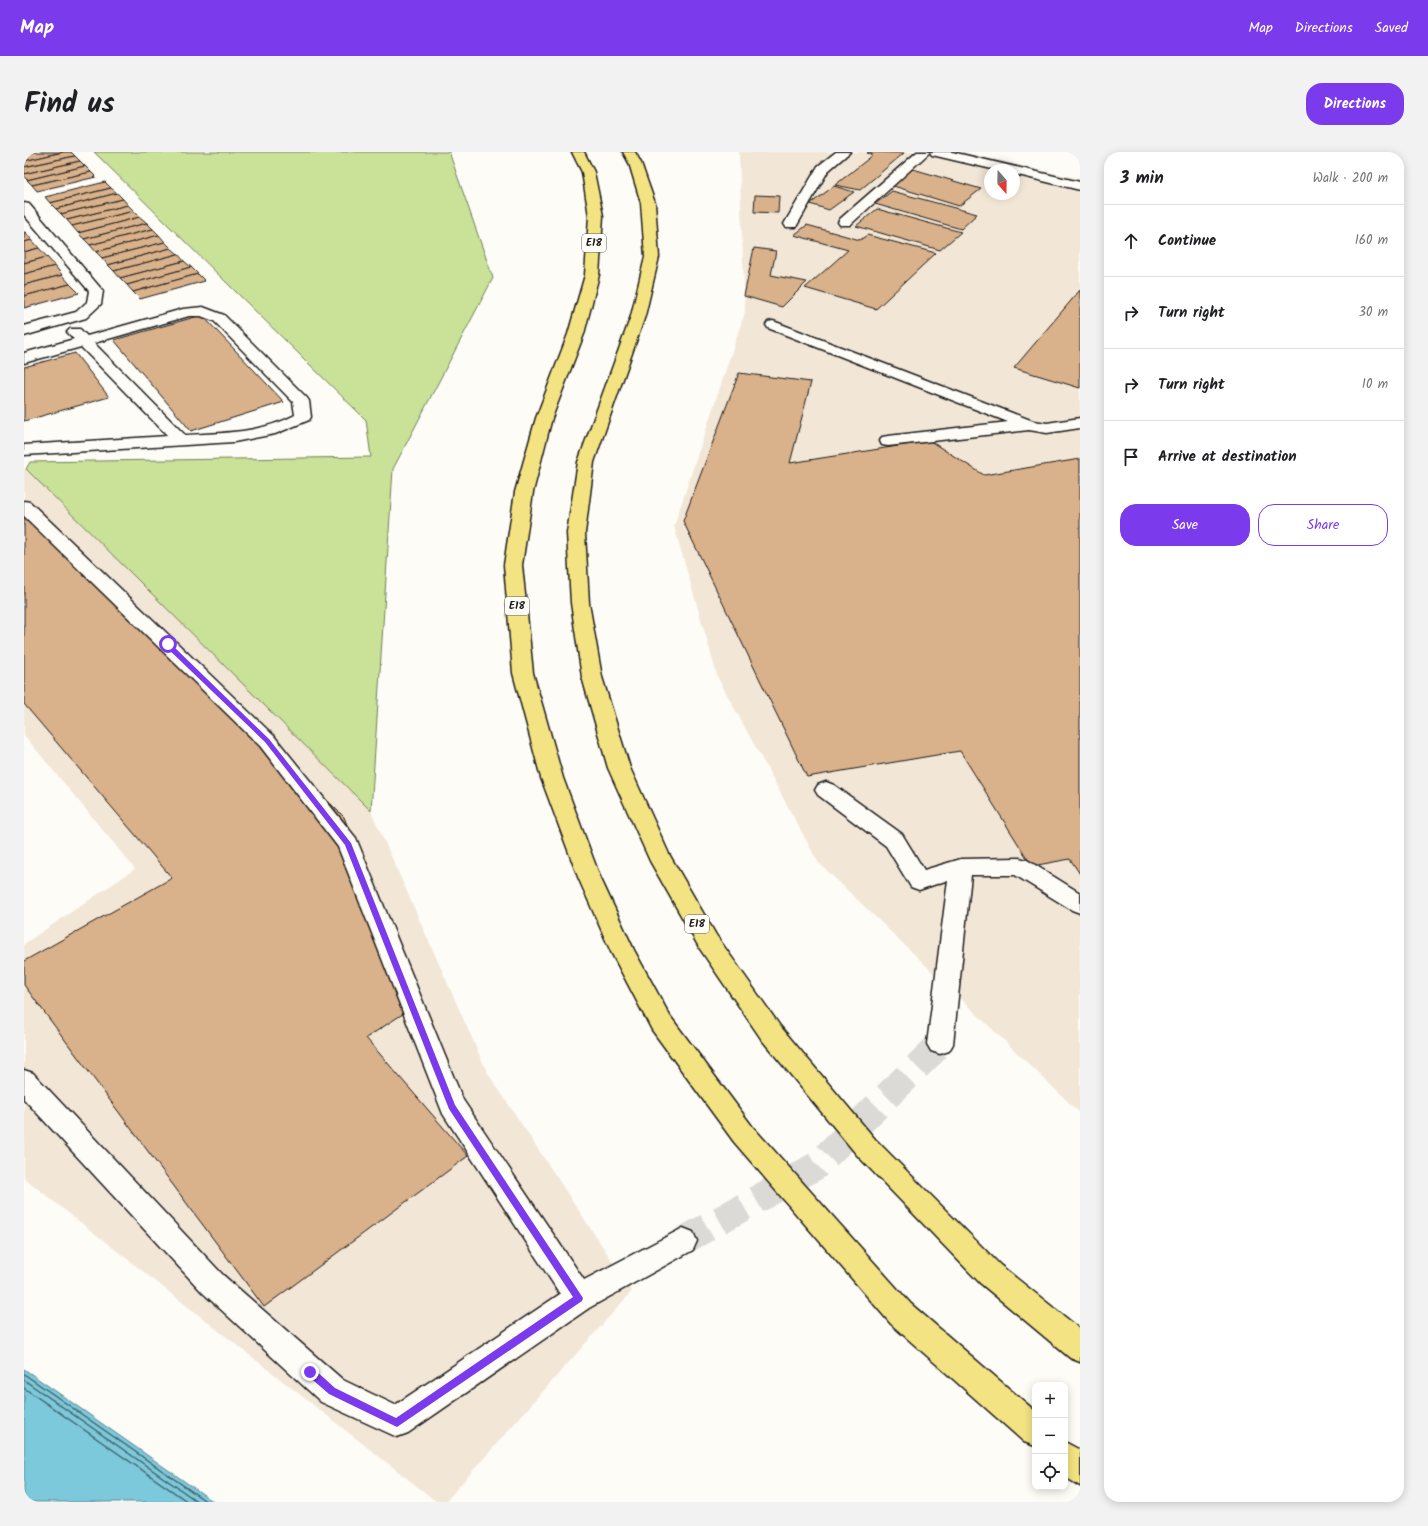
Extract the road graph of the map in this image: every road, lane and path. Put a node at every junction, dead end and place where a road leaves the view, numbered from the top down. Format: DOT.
graph roads {
  1 [pos="578,152"];
  2 [pos="629,152"];
  3 [pos="844,152"];
  4 [pos="924,152"];
  5 [pos="936,152"];
  6 [pos="987,164"];
  7 [pos="1020,172"];
  8 [pos="1080,186"];
  9 [pos="24,207"];
  10 [pos="844,222"];
  11 [pos="791,224"];
  12 [pos="64,320"];
  13 [pos="773,325"];
  14 [pos="24,331"];
  15 [pos="84,341"];
  16 [pos="24,358"];
  17 [pos="1080,423"];
  18 [pos="1029,425"];
  19 [pos="180,440"];
  20 [pos="888,441"];
  21 [pos="24,450"];
  22 [pos="24,506"];
  23 [pos="826,790"];
  24 [pos="961,867"];
  25 [pos="1080,904"];
  26 [pos="940,1044"];
  27 [pos="24,1081"];
  28 [pos="683,1241"];
  29 [pos="579,1298"];
  30 [pos="1080,1348"];
  31 [pos="1032,1428"];
  32 [pos="1068,1460"];
  33 [pos="1080,1470"];
  1 -- 31 [label="highway, E18"];
  2 -- 30 [label="highway, E18"];
  3 -- 11 [label="street"];
  4 -- 10 [label="street"];
  5 -- 6 [label="street"];
  7 -- 8 [label="street"];
  9 -- 12 [label="street"];
  12 -- 14 [label="street"];
  12 -- 15 [label="street"];
  13 -- 18 [label="street"];
  15 -- 16 [label="street"];
  15 -- 19 [label="street"];
  15 -- 19 [label="street"];
  17 -- 18 [label="street"];
  18 -- 20 [label="street"];
  19 -- 21 [label="street"];
  22 -- 29 [label="street"];
  23 -- 24 [label="street"];
  24 -- 25 [label="street"];
  24 -- 26 [label="street"];
  27 -- 29 [label="street"];
  28 -- 29 [label="street"];
  32 -- 33 [label="highway"];
}
